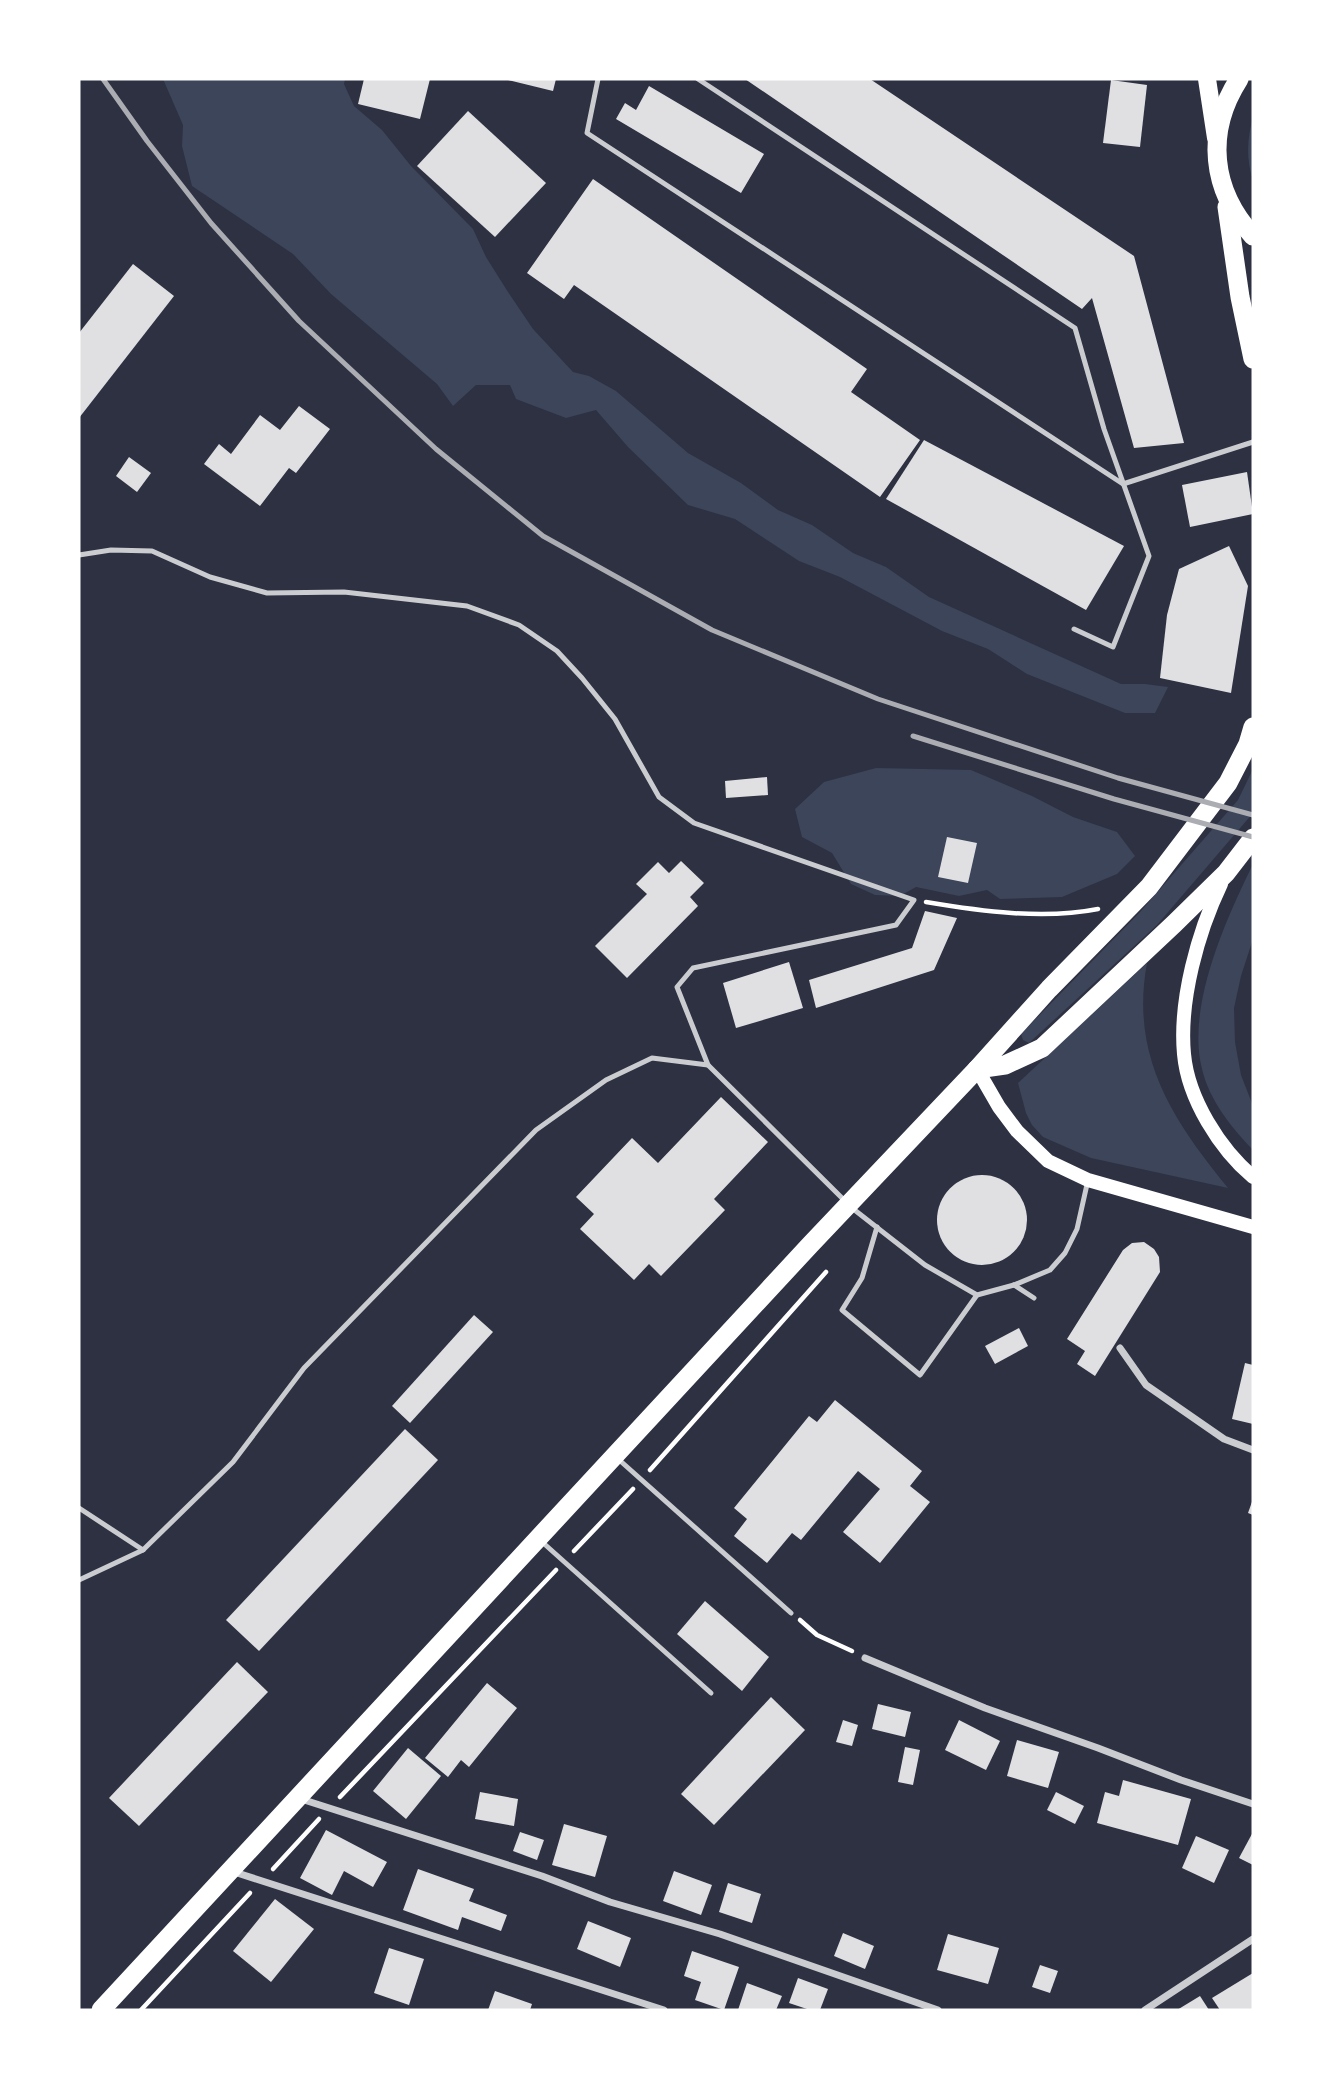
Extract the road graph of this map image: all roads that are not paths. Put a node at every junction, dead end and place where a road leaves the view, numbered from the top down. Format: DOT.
graph roads {
  1 [pos="598,79"];
  2 [pos="698,79"];
  3 [pos="1207,79"];
  4 [pos="1239,79"];
  5 [pos="1217,145"];
  6 [pos="1226,195"];
  7 [pos="1253,236"];
  8 [pos="1253,359"];
  9 [pos="1253,442"];
  10 [pos="1123,484"];
  11 [pos="79,555"];
  12 [pos="1074,629"];
  13 [pos="1253,727"];
  14 [pos="1253,838"];
  15 [pos="1226,873"];
  16 [pos="708,1065"];
  17 [pos="977,1069"];
  18 [pos="1253,1177"];
  19 [pos="1088,1181"];
  20 [pos="848,1204"];
  21 [pos="877,1227"];
  22 [pos="1253,1227"];
  23 [pos="1014,1285"];
  24 [pos="977,1295"];
  25 [pos="1034,1298"];
  26 [pos="1120,1348"];
  27 [pos="1253,1450"];
  28 [pos="614,1456"];
  29 [pos="79,1508"];
  30 [pos="538,1538"];
  31 [pos="143,1550"];
  32 [pos="79,1580"];
  33 [pos="792,1613"];
  34 [pos="866,1658"];
  35 [pos="711,1693"];
  36 [pos="297,1798"];
  37 [pos="1253,1804"];
  38 [pos="230,1871"];
  39 [pos="1253,1939"];
  40 [pos="101,2010"];
  41 [pos="664,2010"];
  42 [pos="938,2010"];
  43 [pos="1145,2010"];
  1 -- 10 [label="lane"];
  2 -- 10 [label="lane"];
  3 -- 5 [label="main road"];
  4 -- 5 [label="highway"];
  5 -- 6 [label="highway"];
  6 -- 7 [label="highway"];
  6 -- 8 [label="highway"];
  9 -- 10 [label="lane"];
  10 -- 12 [label="lane"];
  11 -- 16 [label="lane"];
  13 -- 17 [label="highway"];
  14 -- 15 [label="highway"];
  15 -- 17 [label="highway"];
  15 -- 18 [label="main road"];
  16 -- 20 [label="lane"];
  16 -- 31 [label="lane"];
  17 -- 19 [label="main road"];
  17 -- 20 [label="highway"];
  19 -- 22 [label="main road"];
  19 -- 23 [label="lane"];
  20 -- 21 [label="lane"];
  20 -- 28 [label="highway"];
  21 -- 24 [label="lane"];
  21 -- 24 [label="lane"];
  23 -- 24 [label="lane"];
  23 -- 25 [label="lane"];
  26 -- 27 [label="street"];
  28 -- 30 [label="highway"];
  28 -- 33 [label="lane"];
  29 -- 31 [label="lane"];
  30 -- 35 [label="lane"];
  30 -- 36 [label="highway"];
  31 -- 32 [label="lane"];
  34 -- 37 [label="street"];
  36 -- 38 [label="highway"];
  36 -- 42 [label="street"];
  38 -- 40 [label="highway"];
  38 -- 41 [label="street"];
  39 -- 43 [label="street"];
}
